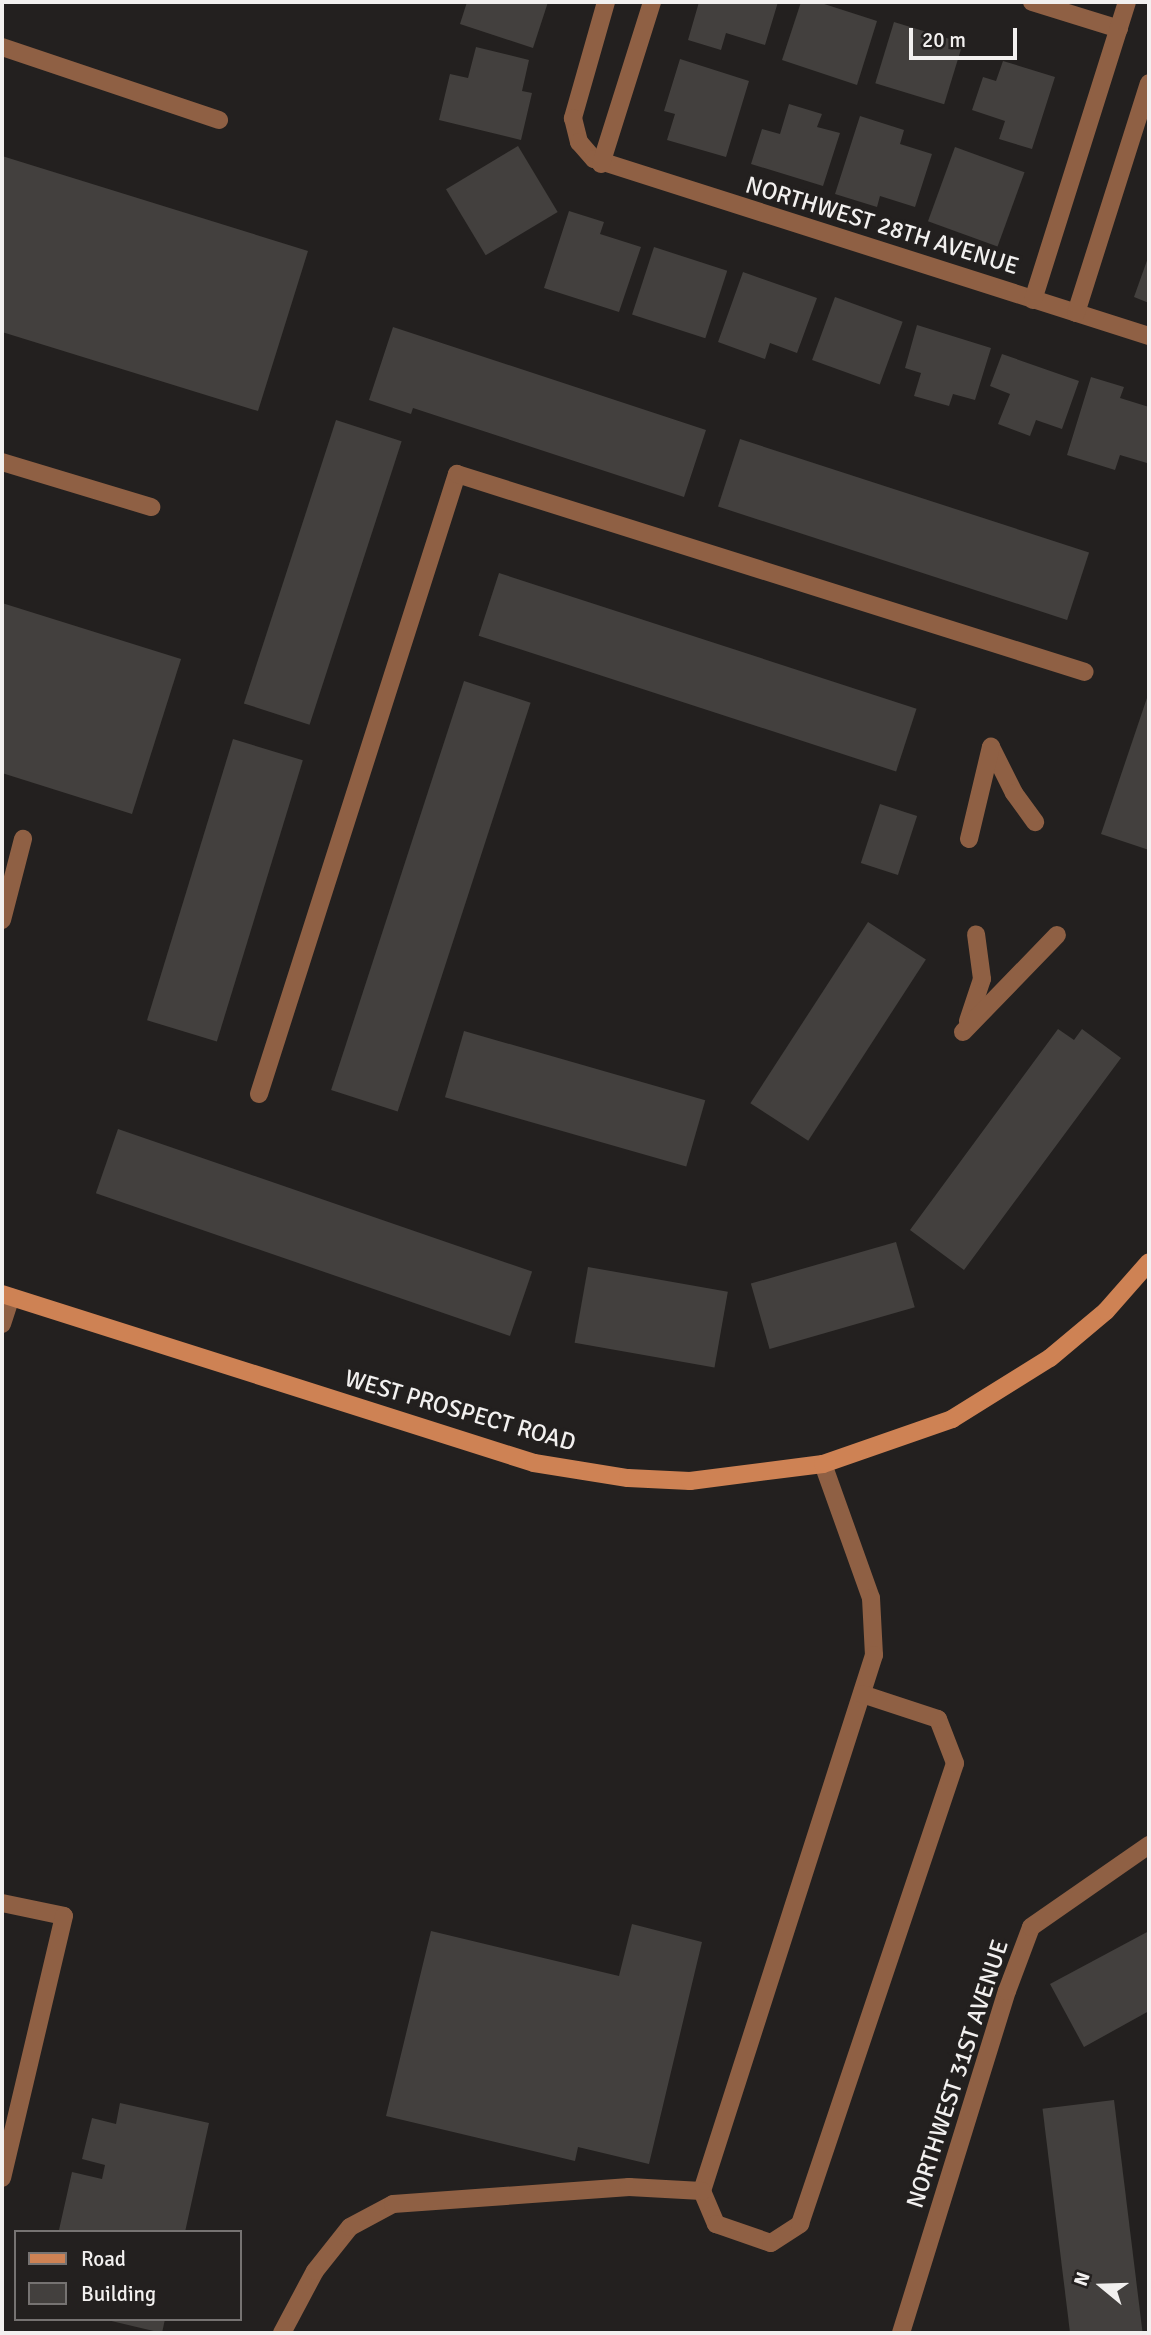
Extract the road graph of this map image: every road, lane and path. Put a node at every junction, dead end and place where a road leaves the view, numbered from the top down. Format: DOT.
graph roads {
  1 [pos="606,2"];
  2 [pos="652,2"];
  3 [pos="1032,2"];
  4 [pos="1127,2"];
  5 [pos="1119,29"];
  6 [pos="2,47"];
  7 [pos="1149,83"];
  8 [pos="219,120"];
  9 [pos="601,163"];
  10 [pos="1033,300"];
  11 [pos="1076,313"];
  12 [pos="1149,336"];
  13 [pos="2,462"];
  14 [pos="151,507"];
  15 [pos="1085,672"];
  16 [pos="1035,822"];
  17 [pos="23,839"];
  18 [pos="969,839"];
  19 [pos="2,920"];
  20 [pos="976,934"];
  21 [pos="1056,935"];
  22 [pos="259,1094"];
  23 [pos="1149,1262"];
  24 [pos="7,1295"];
  25 [pos="2,1324"];
  26 [pos="823,1464"];
  27 [pos="862,1694"];
  28 [pos="1149,1845"];
  29 [pos="2,1903"];
  30 [pos="2,2178"];
  31 [pos="702,2190"];
  32 [pos="282,2333"];
  33 [pos="901,2333"];
  1 -- 9 [label="street"];
  2 -- 9 [label="street"];
  3 -- 5 [label="street"];
  4 -- 5 [label="street"];
  5 -- 10 [label="street"];
  6 -- 8 [label="street"];
  7 -- 11 [label="street"];
  9 -- 10 [label="street, NORTHWEST 28TH AVENUE"];
  10 -- 11 [label="street, NORTHWEST 28TH AVENUE"];
  11 -- 12 [label="street, NORTHWEST 28TH AVENUE"];
  13 -- 14 [label="street"];
  15 -- 22 [label="street"];
  16 -- 18 [label="street"];
  17 -- 19 [label="street"];
  20 -- 21 [label="street"];
  23 -- 26 [label="main road, WEST PROSPECT ROAD"];
  24 -- 25 [label="street"];
  24 -- 26 [label="main road, WEST PROSPECT ROAD"];
  26 -- 27 [label="street"];
  27 -- 31 [label="street"];
  27 -- 31 [label="street"];
  28 -- 33 [label="street, NORTHWEST 31ST AVENUE"];
  29 -- 30 [label="street"];
  31 -- 32 [label="street"];
}
